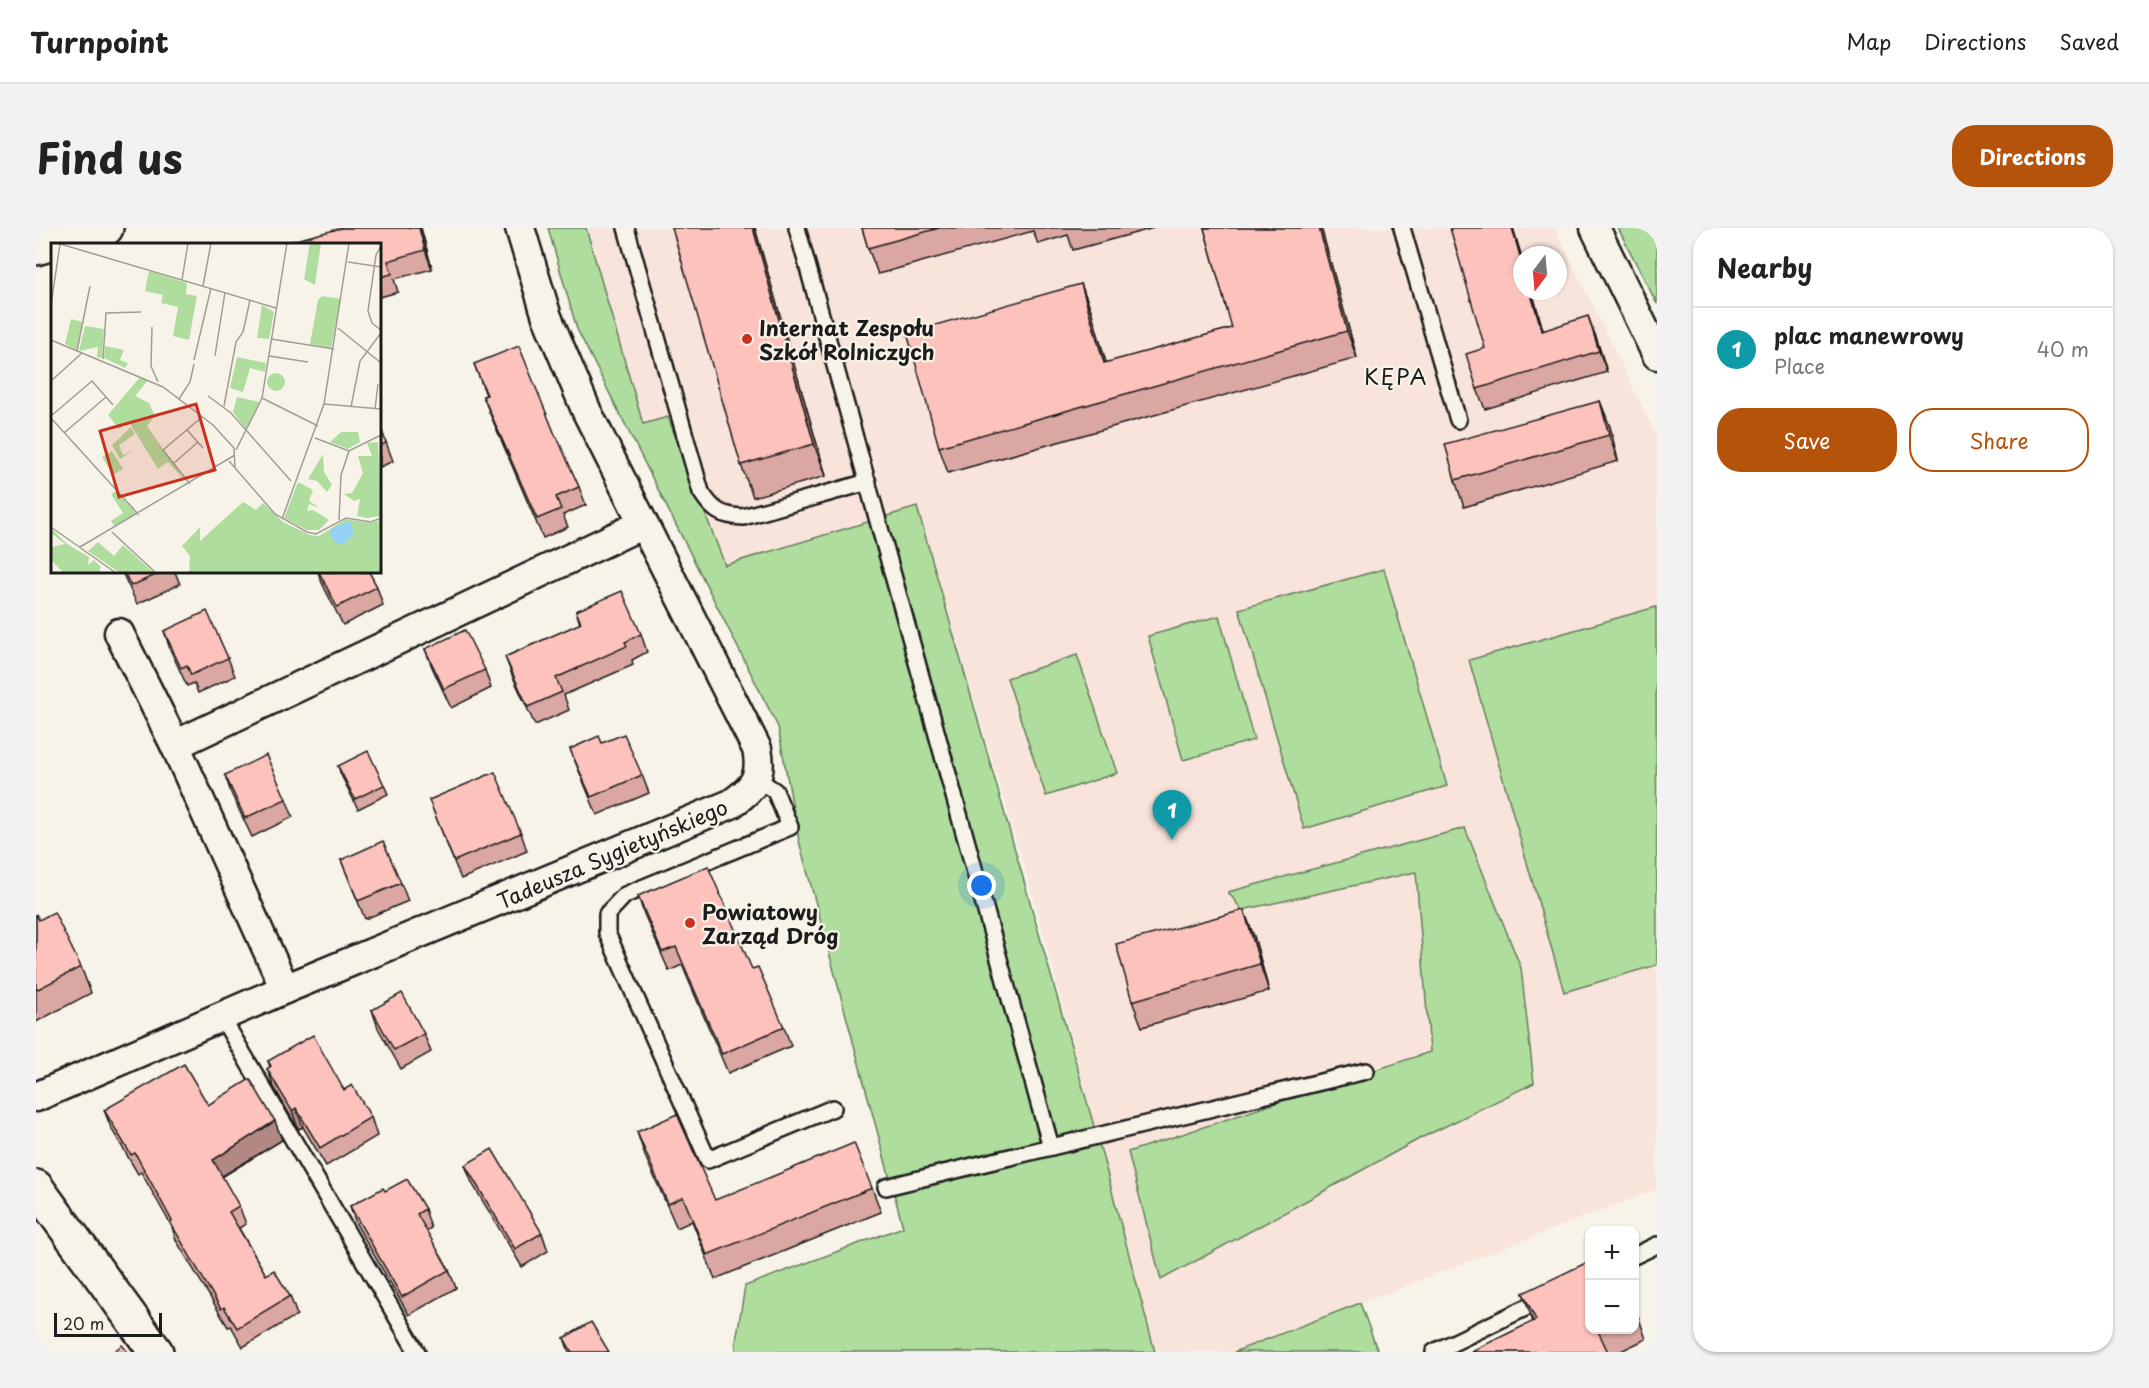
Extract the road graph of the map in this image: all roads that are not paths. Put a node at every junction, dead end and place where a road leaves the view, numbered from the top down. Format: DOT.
graph roads {
  1 [pos="106,228"];
  2 [pos="520,228"];
  3 [pos="626,228"];
  4 [pos="797,228"];
  5 [pos="1402,228"];
  6 [pos="1595,228"];
  7 [pos="54,243"];
  8 [pos="51,244"];
  9 [pos="36,248"];
  10 [pos="1657,355"];
  11 [pos="1458,420"];
  12 [pos="868,482"];
  13 [pos="643,524"];
  14 [pos="119,633"];
  15 [pos="175,745"];
  16 [pos="757,779"];
  17 [pos="285,988"];
  18 [pos="221,1016"];
  19 [pos="1366,1071"];
  20 [pos="36,1097"];
  21 [pos="833,1108"];
  22 [pos="1051,1147"];
  23 [pos="36,1187"];
  24 [pos="886,1187"];
  25 [pos="1657,1245"];
  26 [pos="1639,1254"];
  27 [pos="1558,1292"];
  28 [pos="156,1352"];
  29 [pos="417,1352"];
  30 [pos="1434,1352"];
  1 -- 7 [label="street"];
  2 -- 13 [label="street"];
  3 -- 12 [label="lane"];
  4 -- 12 [label="lane"];
  5 -- 11 [label="lane"];
  6 -- 10 [label="street"];
  8 -- 9 [label="street"];
  12 -- 22 [label="lane"];
  13 -- 15 [label="street"];
  13 -- 16 [label="street"];
  14 -- 15 [label="street"];
  15 -- 17 [label="street"];
  16 -- 17 [label="street, Tadeusza Sygietyńskiego"];
  16 -- 21 [label="lane"];
  17 -- 18 [label="street, Tadeusza Sygietyńskiego"];
  18 -- 20 [label="street, Tadeusza Sygietyńskiego"];
  18 -- 29 [label="lane"];
  19 -- 22 [label="lane"];
  22 -- 24 [label="lane"];
  23 -- 28 [label="street"];
  25 -- 26 [label="lane"];
  27 -- 30 [label="lane"];
}
